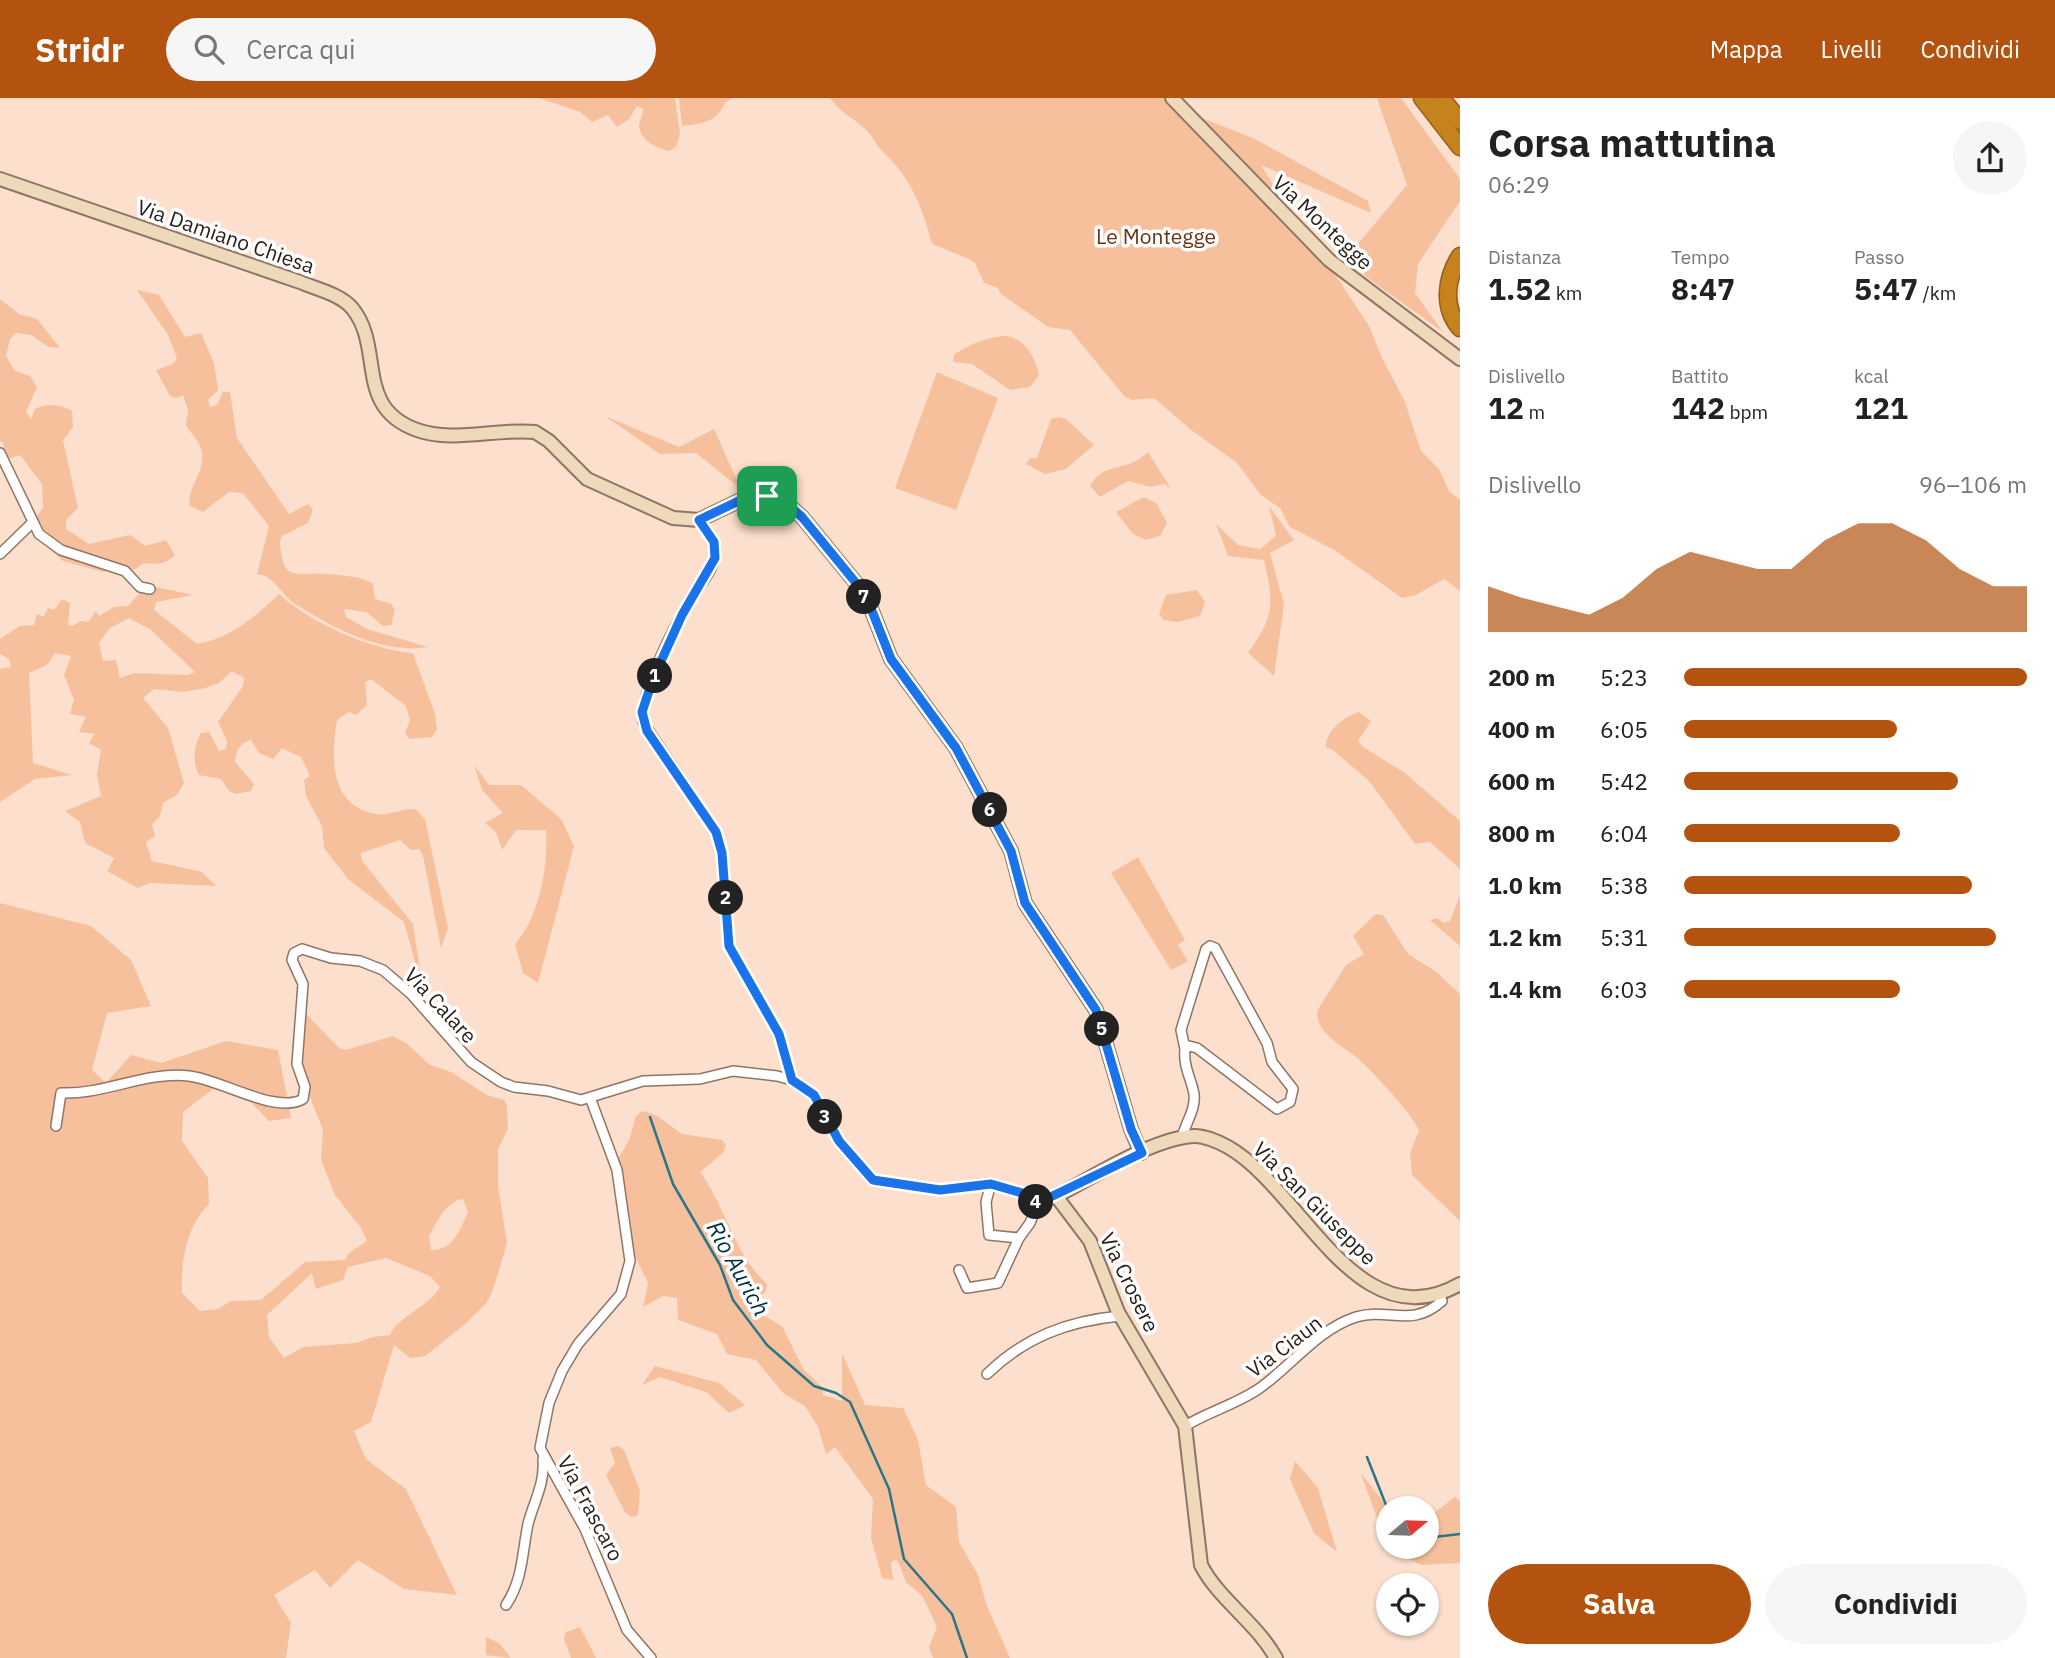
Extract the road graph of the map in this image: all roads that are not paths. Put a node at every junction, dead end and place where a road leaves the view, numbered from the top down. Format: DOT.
graph roads {
  1 [pos="1172,98"];
  2 [pos="1422,98"];
  3 [pos="1441,98"];
  4 [pos="1460,121"];
  5 [pos="1460,147"];
  6 [pos="0,179"];
  7 [pos="1460,256"];
  8 [pos="1460,328"];
  9 [pos="1460,359"];
  10 [pos="0,453"];
  11 [pos="699,520"];
  12 [pos="33,522"];
  13 [pos="0,554"];
  14 [pos="150,589"];
  15 [pos="1185,1049"];
  16 [pos="792,1080"];
  17 [pos="591,1100"];
  18 [pos="56,1126"];
  19 [pos="1182,1138"];
  20 [pos="1142,1153"];
  21 [pos="991,1184"];
  22 [pos="1056,1196"];
  23 [pos="1038,1203"];
  24 [pos="1019,1238"];
  25 [pos="959,1270"];
  26 [pos="1460,1284"];
  27 [pos="1439,1296"];
  28 [pos="1120,1316"];
  29 [pos="987,1374"];
  30 [pos="1185,1426"];
  31 [pos="540,1448"];
  32 [pos="506,1605"];
  33 [pos="651,1658"];
  34 [pos="1276,1658"];
  1 -- 9 [label="street, Via Montegge"];
  2 -- 5 [label="highway"];
  3 -- 4 [label="highway"];
  6 -- 11 [label="street, Via Damiano Chiesa"];
  7 -- 8 [label="highway"];
  10 -- 12 [label="street"];
  11 -- 16 [label="street"];
  11 -- 20 [label="street"];
  12 -- 13 [label="street"];
  12 -- 14 [label="street"];
  15 -- 15 [label="street"];
  15 -- 19 [label="street"];
  16 -- 17 [label="street"];
  16 -- 21 [label="street"];
  17 -- 18 [label="street, Via Calare"];
  17 -- 31 [label="street, Via Frascaro"];
  19 -- 20 [label="street, Via San Giuseppe"];
  19 -- 27 [label="street, Via San Giuseppe"];
  20 -- 22 [label="street, Via San Giuseppe"];
  21 -- 23 [label="street"];
  21 -- 24 [label="street"];
  22 -- 23 [label="street"];
  22 -- 28 [label="street, Via Crosere"];
  23 -- 24 [label="street"];
  24 -- 25 [label="street"];
  26 -- 27 [label="street, Via San Giuseppe"];
  27 -- 30 [label="street, Via Ciaun"];
  28 -- 29 [label="street"];
  28 -- 30 [label="street, Via Crosere"];
  30 -- 34 [label="street"];
  31 -- 32 [label="street"];
  31 -- 33 [label="street, Via Frascaro"];
}
